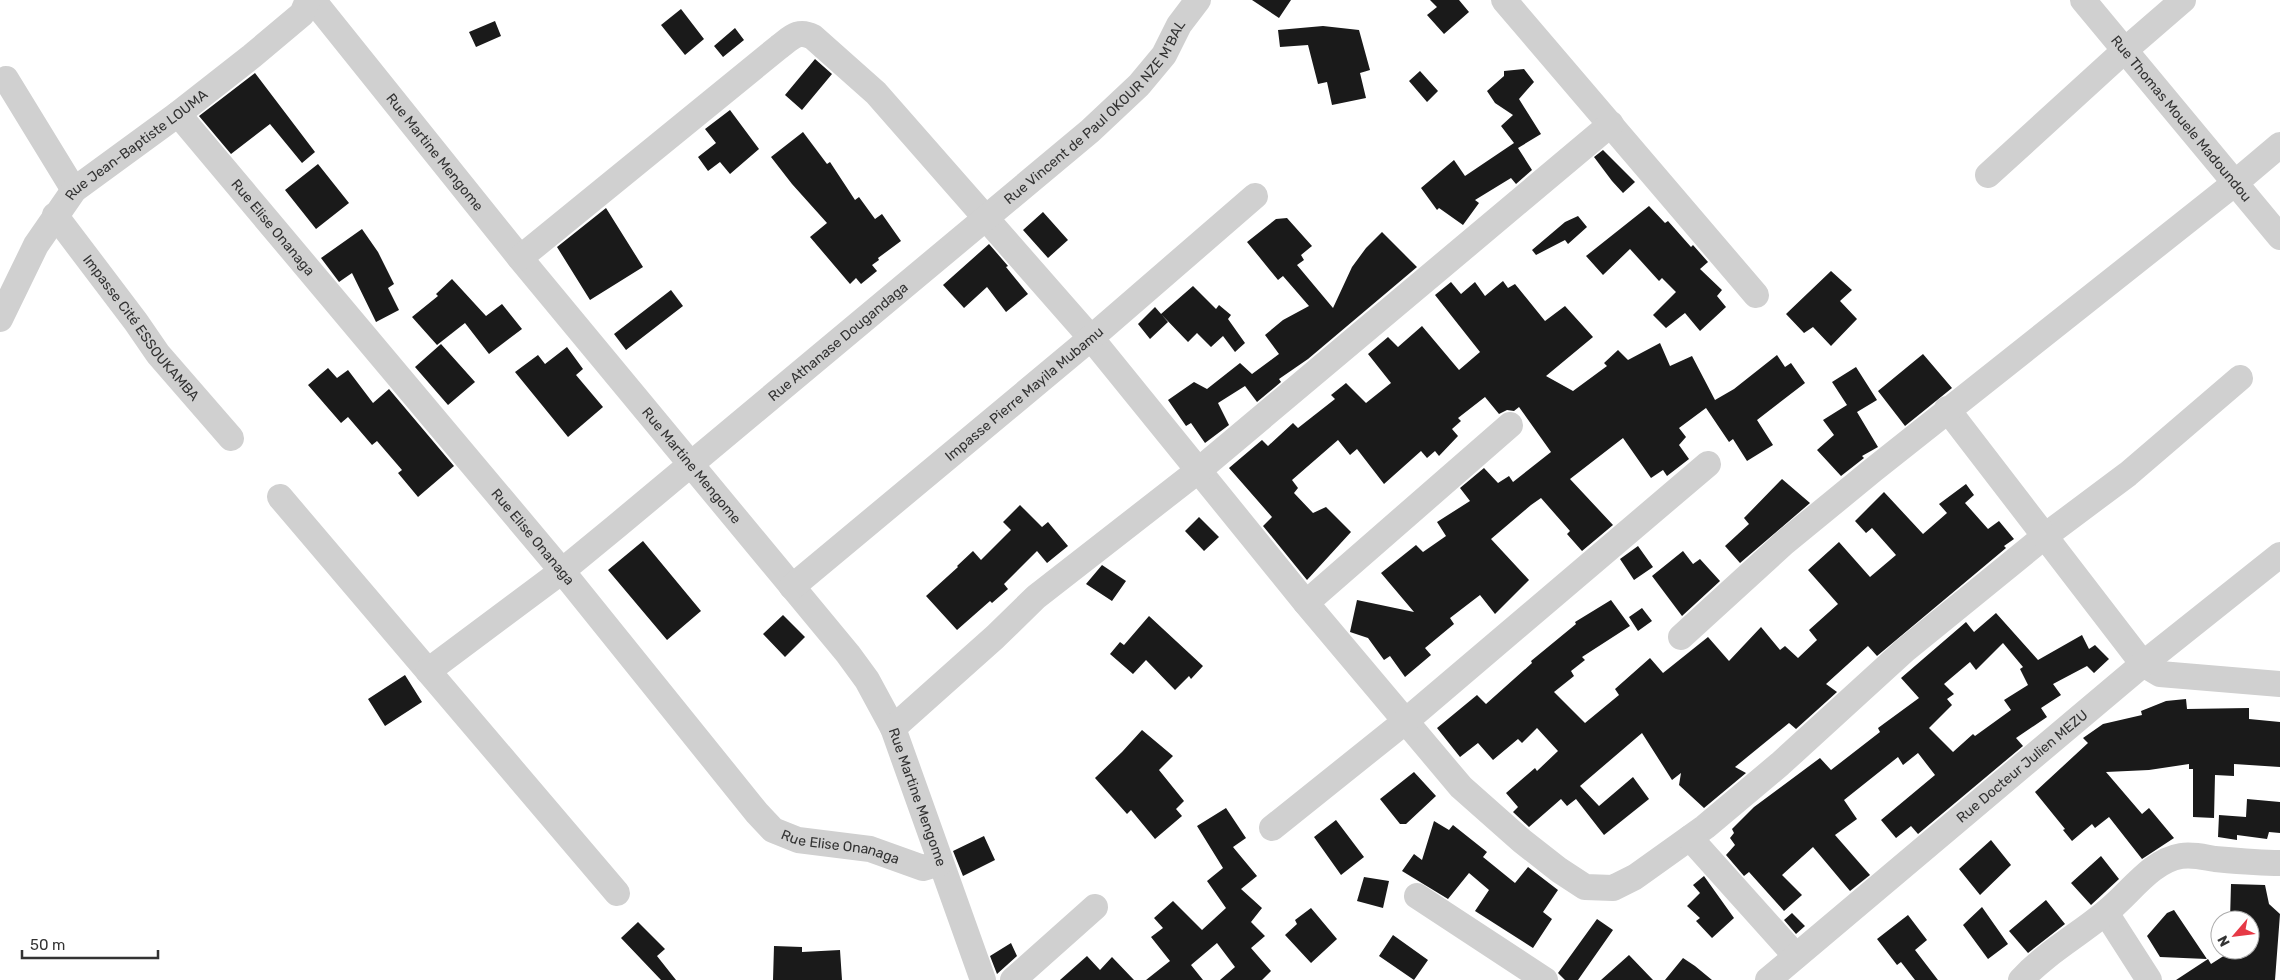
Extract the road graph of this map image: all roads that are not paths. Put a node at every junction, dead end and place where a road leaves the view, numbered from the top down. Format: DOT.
graph roads {
  1 [pos="308,0"];
  2 [pos="313,0"];
  3 [pos="1198,0"];
  4 [pos="1504,0"];
  5 [pos="2083,0"];
  6 [pos="2183,0"];
  7 [pos="2124,51"];
  8 [pos="6,79"];
  9 [pos="178,114"];
  10 [pos="1611,124"];
  11 [pos="2280,145"];
  12 [pos="1988,174"];
  13 [pos="2235,183"];
  14 [pos="74,190"];
  15 [pos="1254,196"];
  16 [pos="55,215"];
  17 [pos="985,218"];
  18 [pos="2280,237"];
  19 [pos="520,258"];
  20 [pos="1756,295"];
  21 [pos="0,319"];
  22 [pos="1091,338"];
  23 [pos="2240,378"];
  24 [pos="1947,409"];
  25 [pos="1510,425"];
  26 [pos="231,438"];
  27 [pos="1708,464"];
  28 [pos="690,465"];
  29 [pos="1199,470"];
  30 [pos="280,497"];
  31 [pos="2045,536"];
  32 [pos="2280,554"];
  33 [pos="562,571"];
  34 [pos="792,587"];
  35 [pos="1306,603"];
  36 [pos="1681,637"];
  37 [pos="2143,664"];
  38 [pos="428,671"];
  39 [pos="2280,684"];
  40 [pos="1407,720"];
  41 [pos="892,728"];
  42 [pos="1272,828"];
  43 [pos="1690,838"];
  44 [pos="940,863"];
  45 [pos="2280,863"];
  46 [pos="616,893"];
  47 [pos="1417,896"];
  48 [pos="1095,907"];
  49 [pos="2106,913"];
  50 [pos="1796,956"];
  51 [pos="983,980"];
  52 [pos="1013,980"];
  53 [pos="1545,980"];
  54 [pos="1768,980"];
  55 [pos="2022,980"];
  56 [pos="2149,980"];
  1 -- 9 [label="street, Rue Jean-Baptiste LOUMA"];
  2 -- 19 [label="street, Rue Martine Mengome"];
  3 -- 17 [label="street, Rue Vincent de Paul OKOUR NZE M'BAL"];
  4 -- 10 [label="street"];
  5 -- 7 [label="street, Rue Thomas Mouele Madoundou"];
  6 -- 7 [label="street"];
  7 -- 12 [label="street"];
  7 -- 13 [label="street, Rue Thomas Mouele Madoundou"];
  8 -- 14 [label="street"];
  9 -- 14 [label="street, Rue Jean-Baptiste LOUMA"];
  9 -- 33 [label="street, Rue Elise Onanaga"];
  10 -- 20 [label="street"];
  10 -- 29 [label="street"];
  11 -- 13 [label="street"];
  13 -- 18 [label="street, Rue Thomas Mouele Madoundou"];
  13 -- 24 [label="street"];
  14 -- 16 [label="street, Rue Jean-Baptiste LOUMA"];
  15 -- 22 [label="street, Impasse Pierre Mayila Mubamu"];
  16 -- 21 [label="street, Rue Jean-Baptiste LOUMA"];
  16 -- 26 [label="street, Impasse Cité ESSOUKAMBA"];
  17 -- 19 [label="street"];
  17 -- 22 [label="street"];
  17 -- 28 [label="street, Rue Athanase Dougandaga"];
  19 -- 28 [label="street, Rue Martine Mengome"];
  22 -- 29 [label="street"];
  22 -- 34 [label="street, Impasse Pierre Mayila Mubamu"];
  23 -- 31 [label="street"];
  24 -- 31 [label="street"];
  24 -- 36 [label="street"];
  25 -- 35 [label="street"];
  27 -- 40 [label="street"];
  28 -- 33 [label="street, Rue Athanase Dougandaga"];
  28 -- 34 [label="street, Rue Martine Mengome"];
  29 -- 35 [label="street"];
  29 -- 41 [label="street"];
  30 -- 38 [label="street"];
  31 -- 37 [label="street"];
  31 -- 43 [label="street"];
  32 -- 37 [label="street, Rue Docteur Julien MEZU"];
  33 -- 38 [label="street, Rue Athanase Dougandaga"];
  33 -- 44 [label="street, Rue Elise Onanaga"];
  34 -- 41 [label="street, Rue Martine Mengome"];
  35 -- 40 [label="street"];
  37 -- 39 [label="street"];
  37 -- 50 [label="street, Rue Docteur Julien MEZU"];
  38 -- 46 [label="street"];
  40 -- 42 [label="street"];
  40 -- 43 [label="street"];
  41 -- 44 [label="street, Rue Martine Mengome"];
  43 -- 50 [label="street"];
  44 -- 51 [label="street, Rue Martine Mengome"];
  45 -- 49 [label="street"];
  47 -- 53 [label="street"];
  48 -- 52 [label="street"];
  49 -- 55 [label="street"];
  49 -- 56 [label="street"];
  50 -- 54 [label="street, Rue Docteur Julien MEZU"];
}
